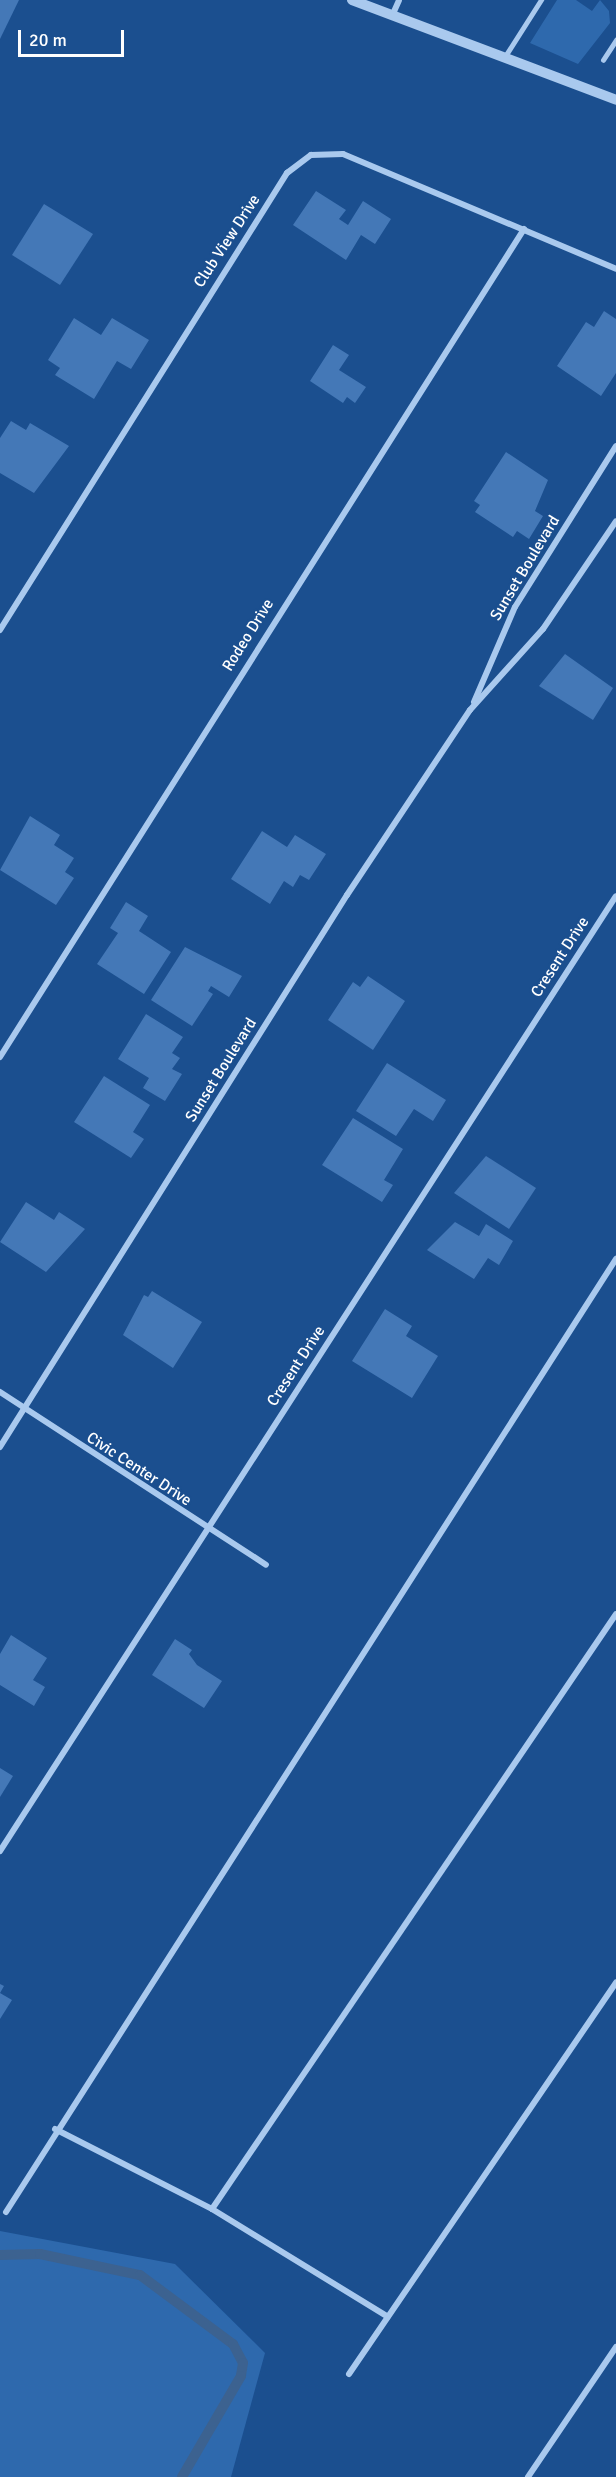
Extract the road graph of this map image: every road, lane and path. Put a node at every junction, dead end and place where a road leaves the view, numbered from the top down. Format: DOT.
graph roads {
  1 [pos="352,0"];
  2 [pos="399,0"];
  3 [pos="542,0"];
  4 [pos="391,18"];
  5 [pos="616,40"];
  6 [pos="504,60"];
  7 [pos="603,60"];
  8 [pos="616,100"];
  9 [pos="524,229"];
  10 [pos="616,269"];
  11 [pos="616,446"];
  12 [pos="616,521"];
  13 [pos="0,630"];
  14 [pos="470,711"];
  15 [pos="616,896"];
  16 [pos="0,1057"];
  17 [pos="616,1258"];
  18 [pos="0,1392"];
  19 [pos="25,1409"];
  20 [pos="0,1447"];
  21 [pos="207,1530"];
  22 [pos="266,1564"];
  23 [pos="616,1614"];
  24 [pos="0,1851"];
  25 [pos="616,1982"];
  26 [pos="55,2129"];
  27 [pos="213,2209"];
  28 [pos="6,2212"];
  29 [pos="388,2317"];
  30 [pos="616,2347"];
  31 [pos="349,2374"];
  32 [pos="528,2477"];
  1 -- 4 [label="street"];
  2 -- 4 [label="street"];
  3 -- 6 [label="lane"];
  4 -- 6 [label="street"];
  5 -- 7 [label="lane"];
  6 -- 8 [label="street"];
  9 -- 10 [label="street, Club View Drive"];
  9 -- 13 [label="street, Club View Drive"];
  9 -- 16 [label="street, Rodeo Drive"];
  11 -- 14 [label="street, Sunset Boulevard"];
  12 -- 14 [label="street, Sunset Boulevard"];
  14 -- 19 [label="street, Sunset Boulevard"];
  15 -- 21 [label="street, Cresent Drive"];
  17 -- 26 [label="street"];
  18 -- 19 [label="street, Civic Center Drive"];
  19 -- 20 [label="street, Sunset Boulevard"];
  19 -- 21 [label="street, Civic Center Drive"];
  21 -- 22 [label="street, Civic Center Drive"];
  21 -- 24 [label="street, Cresent Drive"];
  23 -- 27 [label="street"];
  25 -- 29 [label="street"];
  26 -- 27 [label="street"];
  26 -- 28 [label="street"];
  27 -- 29 [label="street"];
  29 -- 31 [label="street"];
  30 -- 32 [label="street"];
}
